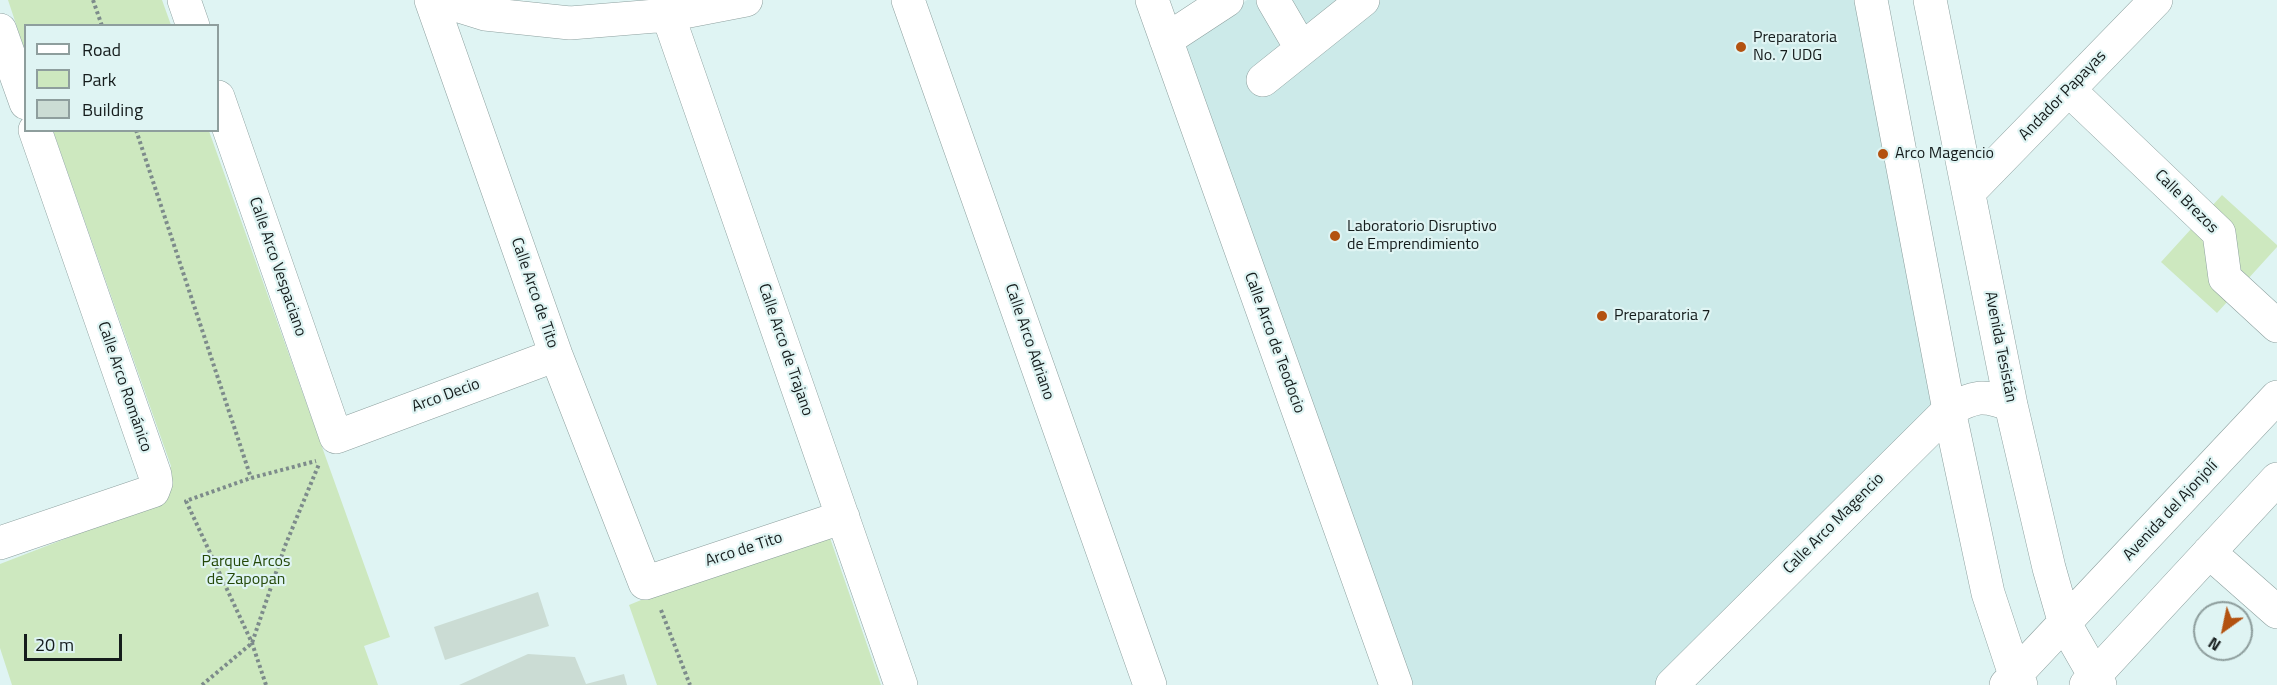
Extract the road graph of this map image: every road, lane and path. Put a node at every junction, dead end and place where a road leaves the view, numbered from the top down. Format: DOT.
graph roads {
  1 [pos="93,0"];
  2 [pos="184,0"];
  3 [pos="431,0"];
  4 [pos="440,0"];
  5 [pos="746,0"];
  6 [pos="908,0"];
  7 [pos="1152,0"];
  8 [pos="1227,0"];
  9 [pos="1273,0"];
  10 [pos="1363,0"];
  11 [pos="1871,0"];
  12 [pos="1930,0"];
  13 [pos="2156,0"];
  14 [pos="668,15"];
  15 [pos="101,24"];
  16 [pos="191,24"];
  17 [pos="0,30"];
  18 [pos="1166,40"];
  19 [pos="1301,48"];
  20 [pos="1263,80"];
  21 [pos="2070,91"];
  22 [pos="24,98"];
  23 [pos="219,100"];
  24 [pos="36,132"];
  25 [pos="137,132"];
  26 [pos="1970,191"];
  27 [pos="2277,326"];
  28 [pos="556,355"];
  29 [pos="2277,398"];
  30 [pos="2011,405"];
  31 [pos="1949,410"];
  32 [pos="336,437"];
  33 [pos="251,478"];
  34 [pos="2277,479"];
  35 [pos="843,517"];
  36 [pos="0,543"];
  37 [pos="2209,552"];
  38 [pos="648,582"];
  39 [pos="2277,612"];
  40 [pos="2065,624"];
  41 [pos="252,643"];
  42 [pos="2014,682"];
  43 [pos="2093,682"];
  44 [pos="202,685"];
  45 [pos="266,685"];
  46 [pos="690,685"];
  47 [pos="901,685"];
  48 [pos="1150,685"];
  49 [pos="1396,685"];
  50 [pos="1672,685"];
  1 -- 15 [label="path"];
  2 -- 16 [label="street"];
  3 -- 28 [label="street, Calle Arco de Tito"];
  4 -- 14 [label="street"];
  5 -- 14 [label="street"];
  6 -- 48 [label="street, Calle Arco Adriano"];
  7 -- 18 [label="street, Calle Arco de Teodocio"];
  8 -- 18 [label="street"];
  9 -- 19 [label="street"];
  10 -- 19 [label="street"];
  11 -- 31 [label="street"];
  12 -- 26 [label="street, Avenida Tesistán"];
  13 -- 21 [label="street, Andador Papayas"];
  14 -- 35 [label="street, Calle Arco de Trajano"];
  17 -- 22 [label="street"];
  18 -- 49 [label="street, Calle Arco de Teodocio"];
  19 -- 20 [label="street"];
  21 -- 26 [label="street, Andador Papayas"];
  21 -- 27 [label="street, Calle Brezos"];
  23 -- 32 [label="street, Calle Arco Vespaciano"];
  24 -- 36 [label="street, Calle Arco Románico"];
  25 -- 33 [label="path"];
  26 -- 30 [label="street, Avenida Tesistán"];
  28 -- 32 [label="street, Arco Decio"];
  28 -- 38 [label="street, Calle Arco de Tito"];
  29 -- 40 [label="street, Avenida del Ajonjolí"];
  30 -- 31 [label="street, Calle Arco Magencio"];
  30 -- 40 [label="street, Avenida Tesistán"];
  31 -- 42 [label="street"];
  31 -- 50 [label="street, Calle Arco Magencio"];
  33 -- 41 [label="path"];
  33 -- 41 [label="path"];
  34 -- 37 [label="street"];
  35 -- 38 [label="street, Arco de Tito"];
  35 -- 47 [label="street, Calle Arco de Trajano"];
  37 -- 39 [label="street"];
  37 -- 43 [label="street"];
  38 -- 46 [label="path"];
  40 -- 42 [label="street, Avenida del Ajonjolí"];
  40 -- 43 [label="street, Avenida Tesistán"];
  41 -- 44 [label="path"];
  41 -- 45 [label="path"];
}
